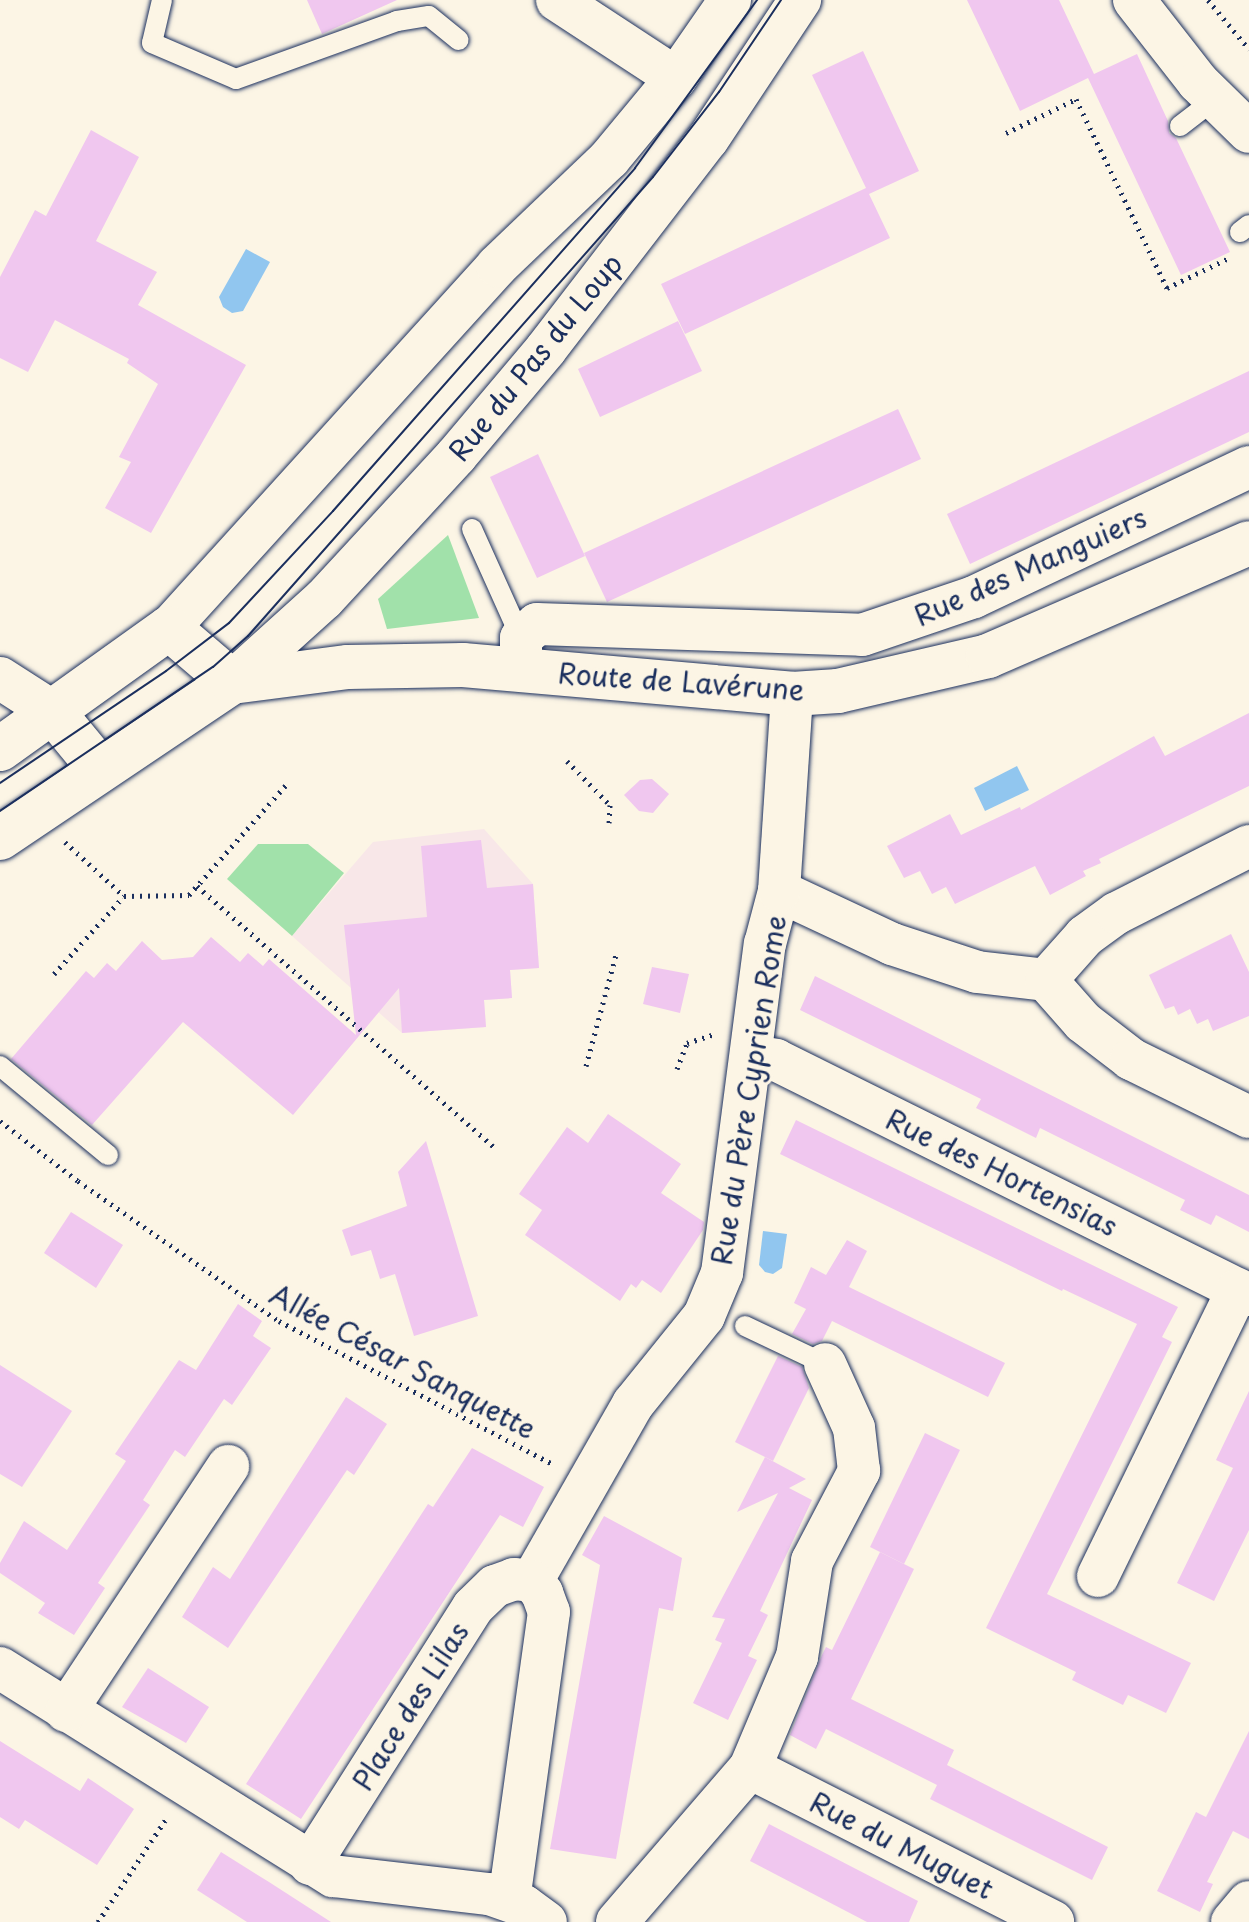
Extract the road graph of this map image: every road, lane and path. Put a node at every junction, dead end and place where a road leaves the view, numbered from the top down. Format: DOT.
graph roads {
  1 [pos="162,0"];
  2 [pos="557,0"];
  3 [pos="730,0"];
  4 [pos="800,0"];
  5 [pos="1134,0"];
  6 [pos="1208,0"];
  7 [pos="459,40"];
  8 [pos="1249,49"];
  9 [pos="676,78"];
  10 [pos="1215,99"];
  11 [pos="1180,126"];
  12 [pos="1249,132"];
  13 [pos="1006,133"];
  14 [pos="1234,255"];
  15 [pos="1249,467"];
  16 [pos="472,529"];
  17 [pos="1249,543"];
  18 [pos="169,628"];
  19 [pos="521,653"];
  20 [pos="0,678"];
  21 [pos="232,682"];
  22 [pos="792,694"];
  23 [pos="53,712"];
  24 [pos="0,749"];
  25 [pos="567,761"];
  26 [pos="100,769"];
  27 [pos="286,785"];
  28 [pos="609,823"];
  29 [pos="0,838"];
  30 [pos="1249,846"];
  31 [pos="84,858"];
  32 [pos="197,886"];
  33 [pos="779,891"];
  34 [pos="124,896"];
  35 [pos="616,955"];
  36 [pos="54,974"];
  37 [pos="1046,980"];
  38 [pos="752,1056"];
  39 [pos="0,1066"];
  40 [pos="586,1066"];
  41 [pos="1249,1117"];
  42 [pos="0,1121"];
  43 [pos="495,1148"];
  44 [pos="108,1155"];
  45 [pos="1244,1292"];
  46 [pos="745,1326"];
  47 [pos="825,1364"];
  48 [pos="228,1466"];
  49 [pos="581,1492"];
  50 [pos="1098,1576"];
  51 [pos="532,1581"];
  52 [pos="0,1668"];
  53 [pos="66,1711"];
  54 [pos="750,1768"];
  55 [pos="182,1784"];
  56 [pos="310,1864"];
  57 [pos="509,1899"];
  58 [pos="1249,1902"];
  59 [pos="98,1922"];
  60 [pos="546,1922"];
  61 [pos="617,1922"];
  62 [pos="1053,1922"];
  63 [pos="1232,1922"];
  1 -- 7 [label="lane"];
  2 -- 9 [label="street"];
  3 -- 9 [label="street"];
  4 -- 21 [label="street, Rue du Pas du Loup"];
  5 -- 10 [label="street"];
  6 -- 8 [label="path"];
  9 -- 18 [label="street"];
  10 -- 11 [label="lane"];
  10 -- 12 [label="street"];
  13 -- 14 [label="path"];
  15 -- 19 [label="street, Rue des Manguiers"];
  16 -- 19 [label="lane"];
  17 -- 22 [label="street, Route de Lavérune"];
  18 -- 21 [label="street"];
  18 -- 23 [label="street"];
  19 -- 21 [label="street, Route de Lavérune"];
  19 -- 22 [label="street, Route de Lavérune"];
  20 -- 23 [label="street"];
  21 -- 26 [label="street, Route de Lavérune"];
  22 -- 33 [label="street, Rue du Père Cyprien Rome"];
  23 -- 24 [label="street"];
  23 -- 26 [label="street"];
  25 -- 28 [label="path"];
  26 -- 29 [label="street, Route de Lavérune"];
  27 -- 32 [label="path"];
  30 -- 37 [label="street"];
  31 -- 34 [label="path"];
  32 -- 34 [label="path"];
  32 -- 43 [label="path"];
  33 -- 37 [label="street"];
  33 -- 38 [label="street, Rue du Père Cyprien Rome"];
  34 -- 36 [label="path"];
  35 -- 40 [label="path"];
  37 -- 41 [label="street"];
  38 -- 45 [label="street, Rue des Hortensias"];
  38 -- 49 [label="street, Rue du Père Cyprien Rome"];
  39 -- 44 [label="lane"];
  42 -- 49 [label="path, Allée César Sanquette"];
  45 -- 50 [label="street"];
  46 -- 47 [label="lane"];
  47 -- 54 [label="street"];
  48 -- 53 [label="street"];
  49 -- 51 [label="street"];
  51 -- 56 [label="street, Place des Lilas"];
  51 -- 57 [label="street"];
  52 -- 53 [label="street"];
  53 -- 55 [label="street"];
  54 -- 61 [label="street"];
  54 -- 62 [label="street, Rue du Muguet"];
  55 -- 56 [label="street"];
  55 -- 59 [label="path"];
  56 -- 57 [label="street"];
  57 -- 60 [label="street"];
  58 -- 63 [label="street"];
}
